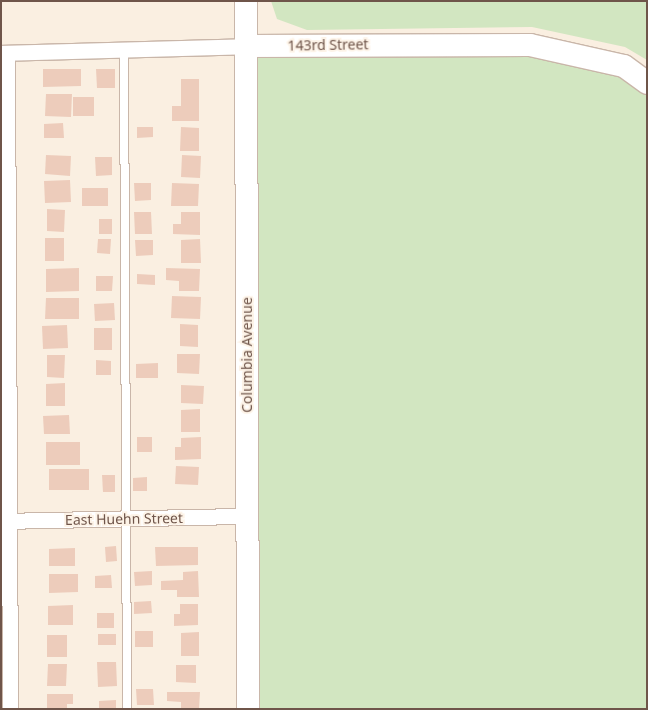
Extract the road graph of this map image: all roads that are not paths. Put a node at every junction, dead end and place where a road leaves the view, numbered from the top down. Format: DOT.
graph roads {
  1 [pos="246,1"];
  2 [pos="246,46"];
  3 [pos="124,51"];
  4 [pos="4,53"];
  5 [pos="647,83"];
  6 [pos="248,516"];
  7 [pos="125,518"];
  8 [pos="5,521"];
  9 [pos="10,709"];
  10 [pos="127,709"];
  11 [pos="248,709"];
  1 -- 2 [label="street, Columbia Avenue"];
  2 -- 3 [label="street, 143rd Street"];
  2 -- 5 [label="street, 143rd Street"];
  2 -- 6 [label="street, Columbia Avenue"];
  3 -- 4 [label="street, 143rd Street"];
  3 -- 7 [label="lane"];
  4 -- 8 [label="street"];
  6 -- 7 [label="street, East Huehn Street"];
  6 -- 11 [label="street, Columbia Avenue"];
  7 -- 8 [label="street, East Huehn Street"];
  7 -- 10 [label="lane"];
  8 -- 9 [label="street"];
}
